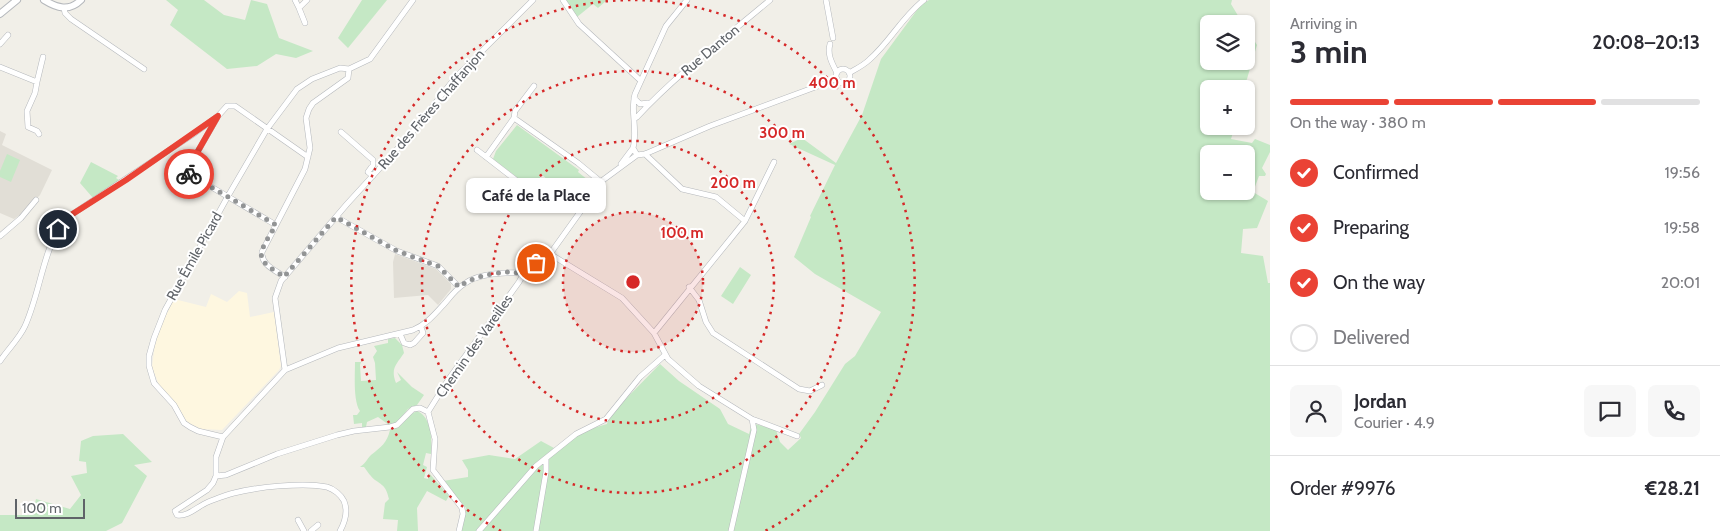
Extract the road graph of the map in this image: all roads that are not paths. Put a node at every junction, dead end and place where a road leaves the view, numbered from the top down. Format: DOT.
graph roads {
  1 [pos="17,0"];
  2 [pos="44,0"];
  3 [pos="81,0"];
  4 [pos="295,0"];
  5 [pos="307,0"];
  6 [pos="412,0"];
  7 [pos="533,0"];
  8 [pos="563,0"];
  9 [pos="687,0"];
  10 [pos="770,0"];
  11 [pos="826,0"];
  12 [pos="924,0"];
  13 [pos="64,8"];
  14 [pos="299,8"];
  15 [pos="0,14"];
  16 [pos="306,22"];
  17 [pos="8,35"];
  18 [pos="833,38"];
  19 [pos="0,44"];
  20 [pos="830,44"];
  21 [pos="43,57"];
  22 [pos="0,66"];
  23 [pos="349,69"];
  24 [pos="144,70"];
  25 [pos="850,72"];
  26 [pos="837,76"];
  27 [pos="640,80"];
  28 [pos="37,82"];
  29 [pos="534,86"];
  30 [pos="634,98"];
  31 [pos="651,102"];
  32 [pos="218,116"];
  33 [pos="514,118"];
  34 [pos="634,119"];
  35 [pos="267,129"];
  36 [pos="341,132"];
  37 [pos="39,134"];
  38 [pos="478,150"];
  39 [pos="635,152"];
  40 [pos="645,154"];
  41 [pos="308,157"];
  42 [pos="486,157"];
  43 [pos="774,162"];
  44 [pos="373,176"];
  45 [pos="602,182"];
  46 [pos="534,194"];
  47 [pos="228,196"];
  48 [pos="36,200"];
  49 [pos="336,217"];
  50 [pos="745,221"];
  51 [pos="276,225"];
  52 [pos="0,236"];
  53 [pos="550,254"];
  54 [pos="524,273"];
  55 [pos="284,277"];
  56 [pos="459,287"];
  57 [pos="689,288"];
  58 [pos="421,327"];
  59 [pos="654,332"];
  60 [pos="400,334"];
  61 [pos="664,354"];
  62 [pos="0,361"];
  63 [pos="285,370"];
  64 [pos="822,385"];
  65 [pos="428,412"];
  66 [pos="752,419"];
  67 [pos="797,436"];
  68 [pos="223,437"];
  69 [pos="546,458"];
  70 [pos="216,476"];
  71 [pos="298,520"];
  72 [pos="318,524"];
  73 [pos="304,531"];
  74 [pos="311,531"];
  75 [pos="340,531"];
  76 [pos="458,531"];
  77 [pos="479,531"];
  78 [pos="536,531"];
  79 [pos="731,531"];
  1 -- 15 [label="street"];
  2 -- 13 [label="street"];
  3 -- 13 [label="street"];
  4 -- 14 [label="street"];
  5 -- 14 [label="street"];
  6 -- 23 [label="street, Rue Émile Picard"];
  7 -- 44 [label="street, Rue des Frères Chaffanjon"];
  8 -- 27 [label="street"];
  9 -- 27 [label="street"];
  10 -- 31 [label="street, Rue Danton"];
  11 -- 18 [label="street"];
  12 -- 25 [label="street"];
  13 -- 24 [label="street"];
  14 -- 16 [label="street"];
  17 -- 19 [label="street"];
  20 -- 26 [label="street"];
  21 -- 28 [label="street"];
  22 -- 28 [label="street"];
  23 -- 35 [label="street, Rue Émile Picard"];
  23 -- 41 [label="street"];
  25 -- 26 [label="street"];
  25 -- 26 [label="street"];
  26 -- 40 [label="street"];
  27 -- 30 [label="street"];
  28 -- 37 [label="street"];
  29 -- 33 [label="street"];
  30 -- 31 [label="street"];
  30 -- 34 [label="street"];
  31 -- 34 [label="street, Rue Danton"];
  32 -- 35 [label="street"];
  32 -- 47 [label="street"];
  32 -- 62 [label="street"];
  33 -- 42 [label="street"];
  33 -- 45 [label="street"];
  34 -- 39 [label="street"];
  35 -- 41 [label="street"];
  35 -- 47 [label="street, Rue Émile Picard"];
  36 -- 44 [label="street, Rue des Frères Chaffanjon"];
  38 -- 42 [label="street"];
  39 -- 40 [label="street"];
  39 -- 45 [label="street, Chemin des Vareilles"];
  40 -- 50 [label="street"];
  41 -- 51 [label="street"];
  42 -- 46 [label="street"];
  43 -- 50 [label="street"];
  44 -- 49 [label="street, Rue des Frères Chaffanjon"];
  45 -- 53 [label="street, Chemin des Vareilles"];
  47 -- 51 [label="street"];
  47 -- 68 [label="street, Rue Émile Picard"];
  48 -- 52 [label="street"];
  49 -- 55 [label="street, Rue des Frères Chaffanjon"];
  49 -- 56 [label="street"];
  50 -- 57 [label="street"];
  51 -- 55 [label="street"];
  53 -- 54 [label="street, Chemin des Vareilles"];
  53 -- 59 [label="street"];
  54 -- 56 [label="street"];
  54 -- 65 [label="street, Chemin des Vareilles"];
  55 -- 63 [label="street, Rue des Frères Chaffanjon"];
  56 -- 58 [label="street"];
  57 -- 59 [label="street"];
  57 -- 64 [label="street"];
  58 -- 60 [label="street"];
  58 -- 60 [label="street"];
  59 -- 61 [label="street"];
  60 -- 63 [label="street"];
  61 -- 66 [label="street"];
  61 -- 69 [label="street"];
  63 -- 68 [label="street"];
  65 -- 70 [label="street"];
  65 -- 76 [label="street"];
  66 -- 67 [label="street"];
  66 -- 79 [label="street"];
  68 -- 70 [label="street"];
  69 -- 77 [label="street"];
  69 -- 78 [label="street"];
  70 -- 75 [label="street"];
  71 -- 73 [label="street"];
  72 -- 74 [label="street"];
}
